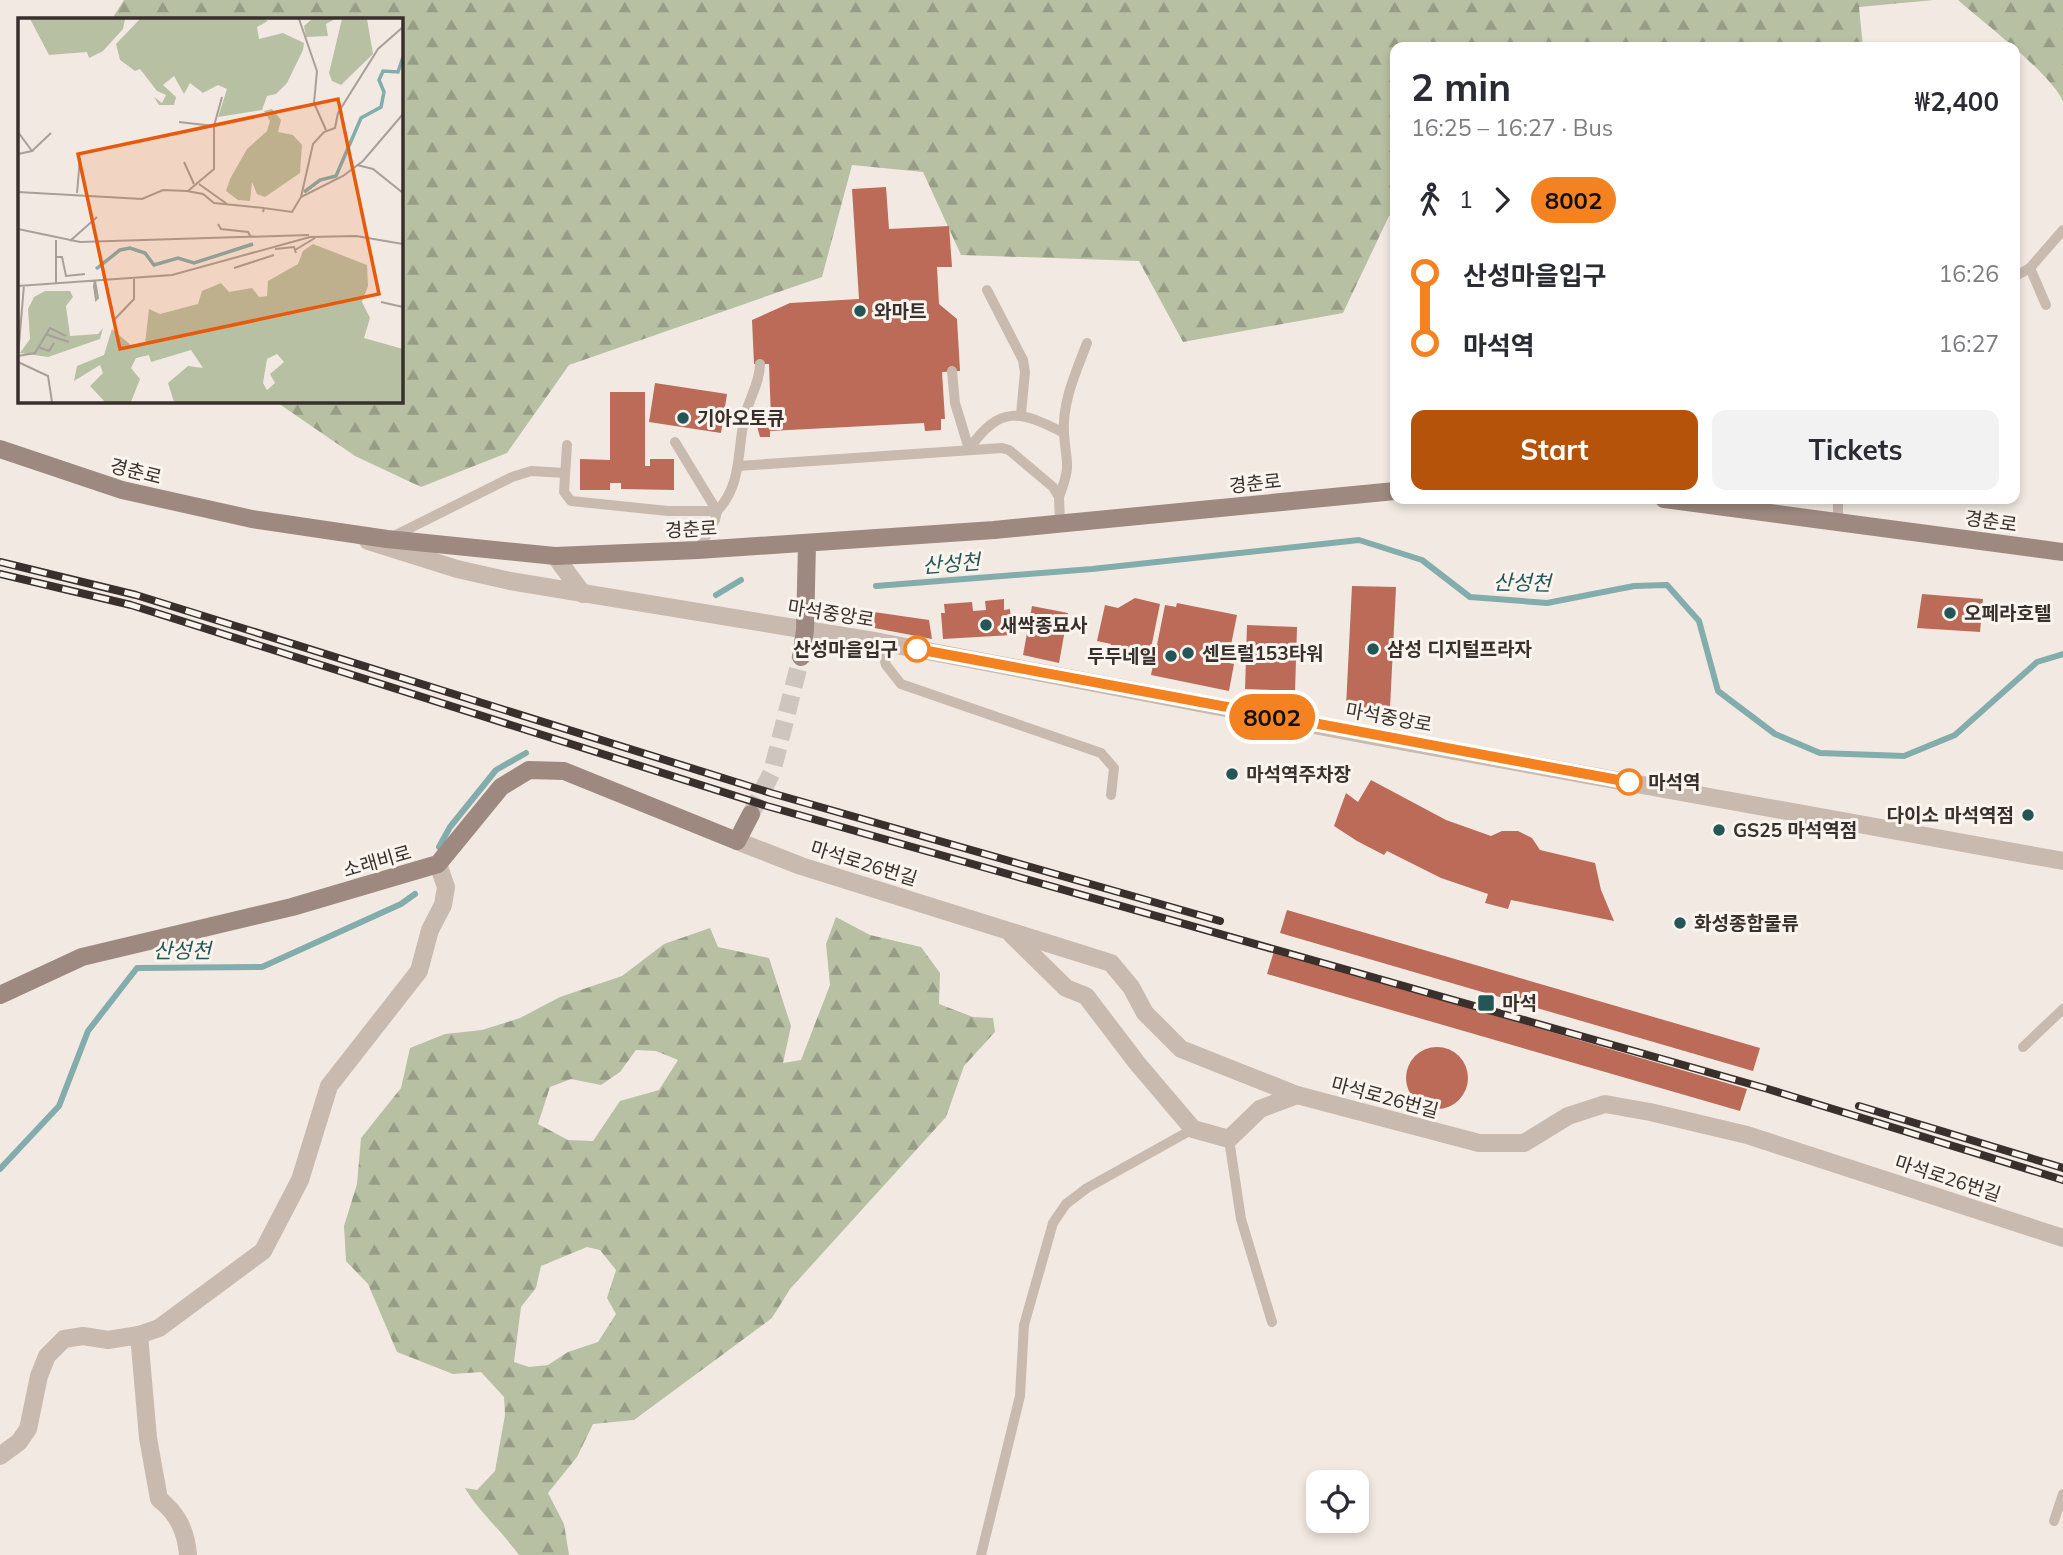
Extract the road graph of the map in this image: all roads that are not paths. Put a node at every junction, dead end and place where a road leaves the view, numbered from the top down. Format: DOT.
graph roads {
  1 [pos="2063,230"];
  2 [pos="2030,268"];
  3 [pos="2020,274"];
  4 [pos="987,290"];
  5 [pos="2046,305"];
  6 [pos="1087,343"];
  7 [pos="760,364"];
  8 [pos="952,371"];
  9 [pos="1021,414"];
  10 [pos="1064,433"];
  11 [pos="675,442"];
  12 [pos="567,445"];
  13 [pos="0,449"];
  14 [pos="970,449"];
  15 [pos="738,466"];
  16 [pos="565,473"];
  17 [pos="1390,491"];
  18 [pos="1059,497"];
  19 [pos="1704,504"];
  20 [pos="1838,504"];
  21 [pos="716,515"];
  22 [pos="1838,521"];
  23 [pos="1060,523"];
  24 [pos="344,534"];
  25 [pos="387,539"];
  26 [pos="807,544"];
  27 [pos="698,550"];
  28 [pos="2063,552"];
  29 [pos="555,556"];
  30 [pos="583,594"];
  31 [pos="805,630"];
  32 [pos="880,642"];
  33 [pos="801,657"];
  34 [pos="1111,795"];
  35 [pos="751,814"];
  36 [pos="737,841"];
  37 [pos="2063,861"];
  38 [pos="438,864"];
  39 [pos="1011,934"];
  40 [pos="0,995"];
  41 [pos="2063,1009"];
  42 [pos="2023,1047"];
  43 [pos="1297,1095"];
  44 [pos="1192,1129"];
  45 [pos="1228,1139"];
  46 [pos="2063,1238"];
  47 [pos="1272,1322"];
  48 [pos="139,1335"];
  49 [pos="0,1457"];
  50 [pos="2063,1494"];
  51 [pos="2054,1521"];
  52 [pos="982,1552"];
  53 [pos="188,1555"];
  54 [pos="994,1555"];
  1 -- 2 [label="lane"];
  2 -- 3 [label="lane"];
  2 -- 5 [label="lane"];
  4 -- 9 [label="lane"];
  6 -- 10 [label="lane"];
  7 -- 15 [label="lane"];
  8 -- 14 [label="lane"];
  9 -- 10 [label="lane"];
  9 -- 14 [label="lane"];
  10 -- 18 [label="lane"];
  11 -- 21 [label="lane"];
  12 -- 16 [label="lane"];
  13 -- 24 [label="street, 경춘로"];
  14 -- 15 [label="lane"];
  14 -- 18 [label="lane"];
  15 -- 21 [label="lane"];
  16 -- 21 [label="lane"];
  16 -- 25 [label="lane"];
  17 -- 23 [label="street, 경춘로"];
  18 -- 23 [label="lane"];
  19 -- 22 [label="street, 경춘로"];
  20 -- 22 [label="lane"];
  21 -- 27 [label="lane"];
  22 -- 28 [label="street, 경춘로"];
  23 -- 26 [label="street, 경춘로"];
  24 -- 25 [label="street, 경춘로"];
  24 -- 30 [label="street, 마석중앙로"];
  25 -- 29 [label="street, 경춘로"];
  26 -- 27 [label="street, 경춘로"];
  26 -- 31 [label="street"];
  27 -- 29 [label="street, 경춘로"];
  29 -- 30 [label="street"];
  30 -- 31 [label="street, 마석중앙로"];
  31 -- 32 [label="street, 마석중앙로"];
  31 -- 33 [label="street"];
  32 -- 34 [label="lane"];
  32 -- 37 [label="street, 마석중앙로"];
  35 -- 36 [label="street"];
  36 -- 38 [label="street, 소래비로"];
  36 -- 39 [label="street, 마석로26번길"];
  38 -- 40 [label="street, 소래비로"];
  38 -- 48 [label="street"];
  39 -- 43 [label="street, 마석로26번길"];
  39 -- 44 [label="street"];
  41 -- 42 [label="lane"];
  43 -- 45 [label="street"];
  43 -- 46 [label="street, 마석로26번길"];
  44 -- 45 [label="street"];
  44 -- 52 [label="lane"];
  45 -- 47 [label="lane"];
  48 -- 49 [label="street"];
  48 -- 53 [label="street"];
  50 -- 51 [label="lane"];
  52 -- 54 [label="lane"];
}
